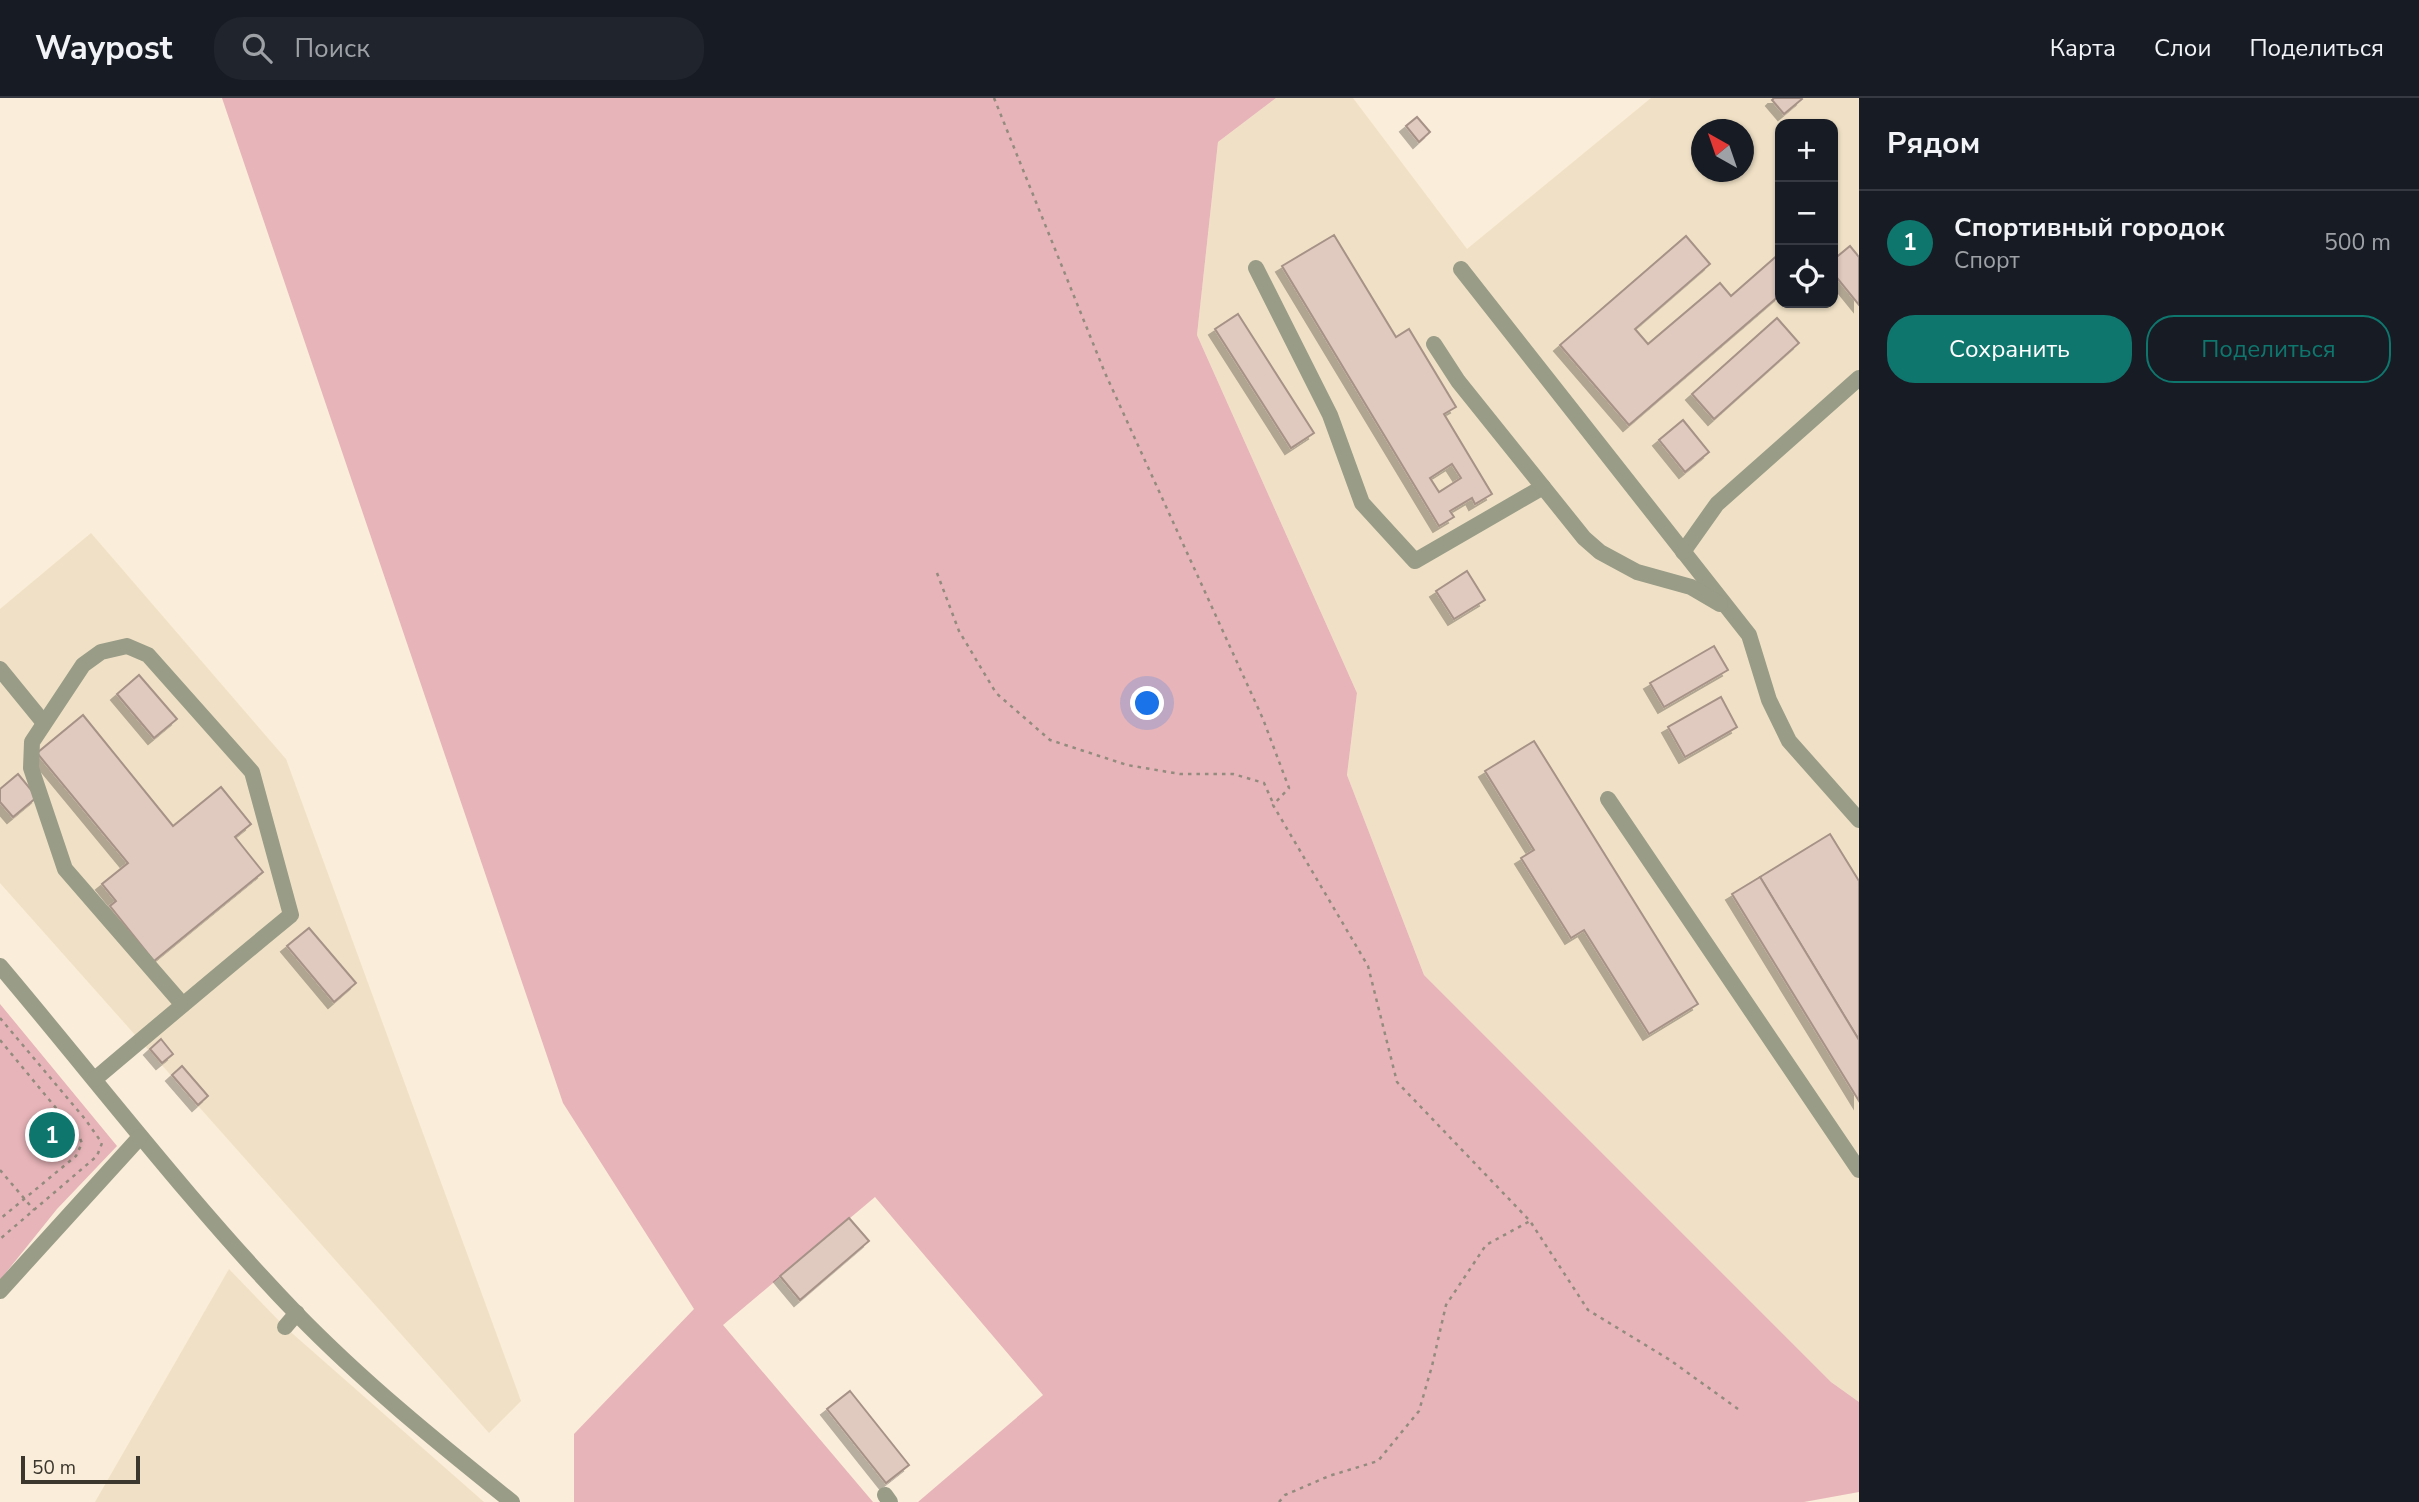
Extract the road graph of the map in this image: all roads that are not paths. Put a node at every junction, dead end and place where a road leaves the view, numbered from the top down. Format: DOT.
graph roads {
  1 [pos="1256,268"];
  2 [pos="1461,269"];
  3 [pos="1434,344"];
  4 [pos="1859,378"];
  5 [pos="1543,487"];
  6 [pos="1683,552"];
  7 [pos="1728,609"];
  8 [pos="0,668"];
  9 [pos="44,723"];
  10 [pos="1608,799"];
  11 [pos="1859,820"];
  12 [pos="0,966"];
  13 [pos="183,1005"];
  14 [pos="95,1079"];
  15 [pos="141,1137"];
  16 [pos="1859,1170"];
  17 [pos="0,1291"];
  18 [pos="297,1313"];
  19 [pos="285,1327"];
  20 [pos="512,1502"];
  1 -- 5 [label="lane"];
  2 -- 6 [label="lane"];
  3 -- 5 [label="lane"];
  4 -- 6 [label="lane"];
  5 -- 7 [label="lane"];
  6 -- 7 [label="lane"];
  7 -- 11 [label="lane"];
  8 -- 9 [label="lane"];
  9 -- 13 [label="lane"];
  9 -- 13 [label="lane"];
  10 -- 16 [label="lane"];
  12 -- 14 [label="lane"];
  13 -- 14 [label="lane"];
  14 -- 15 [label="lane"];
  15 -- 17 [label="lane"];
  15 -- 18 [label="lane"];
  18 -- 19 [label="lane"];
  18 -- 20 [label="lane"];
}
